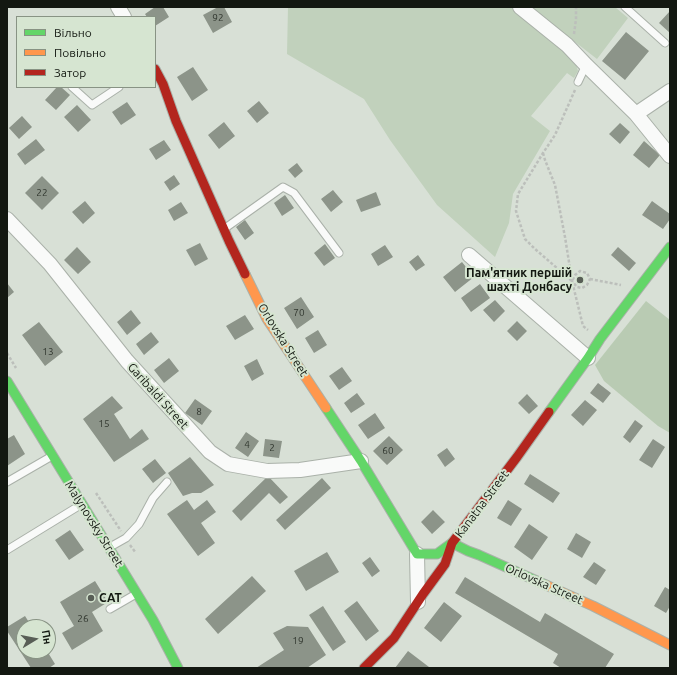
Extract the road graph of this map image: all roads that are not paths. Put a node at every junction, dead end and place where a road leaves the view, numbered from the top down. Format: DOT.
graph roads {
  1 [pos="118,7"];
  2 [pos="520,7"];
  3 [pos="625,7"];
  4 [pos="123,16"];
  5 [pos="665,43"];
  6 [pos="586,65"];
  7 [pos="156,71"];
  8 [pos="578,82"];
  9 [pos="73,88"];
  10 [pos="118,88"];
  11 [pos="670,91"];
  12 [pos="636,114"];
  13 [pos="670,156"];
  14 [pos="7,219"];
  15 [pos="223,229"];
  16 [pos="670,247"];
  17 [pos="339,253"];
  18 [pos="469,256"];
  19 [pos="588,358"];
  20 [pos="7,381"];
  21 [pos="52,455"];
  22 [pos="361,461"];
  23 [pos="7,482"];
  24 [pos="166,482"];
  25 [pos="83,504"];
  26 [pos="452,543"];
  27 [pos="109,548"];
  28 [pos="7,550"];
  29 [pos="417,554"];
  30 [pos="137,593"];
  31 [pos="418,602"];
  32 [pos="110,610"];
  33 [pos="670,645"];
  34 [pos="178,668"];
  35 [pos="364,668"];
  1 -- 4 [label="street"];
  2 -- 6 [label="street"];
  3 -- 5 [label="lane"];
  6 -- 8 [label="lane"];
  6 -- 12 [label="street"];
  7 -- 15 [label="street, Orlovska Street"];
  9 -- 10 [label="lane"];
  11 -- 12 [label="street"];
  12 -- 13 [label="street"];
  14 -- 22 [label="street, Garibaldi Street"];
  15 -- 17 [label="lane"];
  15 -- 22 [label="street, Orlovska Street"];
  16 -- 19 [label="street, Kanatna Street"];
  18 -- 19 [label="street"];
  19 -- 26 [label="street, Kanatna Street"];
  20 -- 21 [label="street, Malynovsky Street"];
  21 -- 23 [label="lane"];
  21 -- 25 [label="street, Malynovsky Street"];
  22 -- 29 [label="street, Orlovska Street"];
  24 -- 27 [label="lane"];
  25 -- 27 [label="street, Malynovsky Street"];
  25 -- 28 [label="lane"];
  26 -- 29 [label="street"];
  26 -- 31 [label="street, Kanatna Street"];
  26 -- 33 [label="street, Orlovska Street"];
  27 -- 30 [label="street, Malynovsky Street"];
  29 -- 31 [label="street, Orlovska Street"];
  30 -- 32 [label="lane"];
  30 -- 34 [label="street, Malynovsky Street"];
  31 -- 35 [label="street, Kanatna Street"];
}
